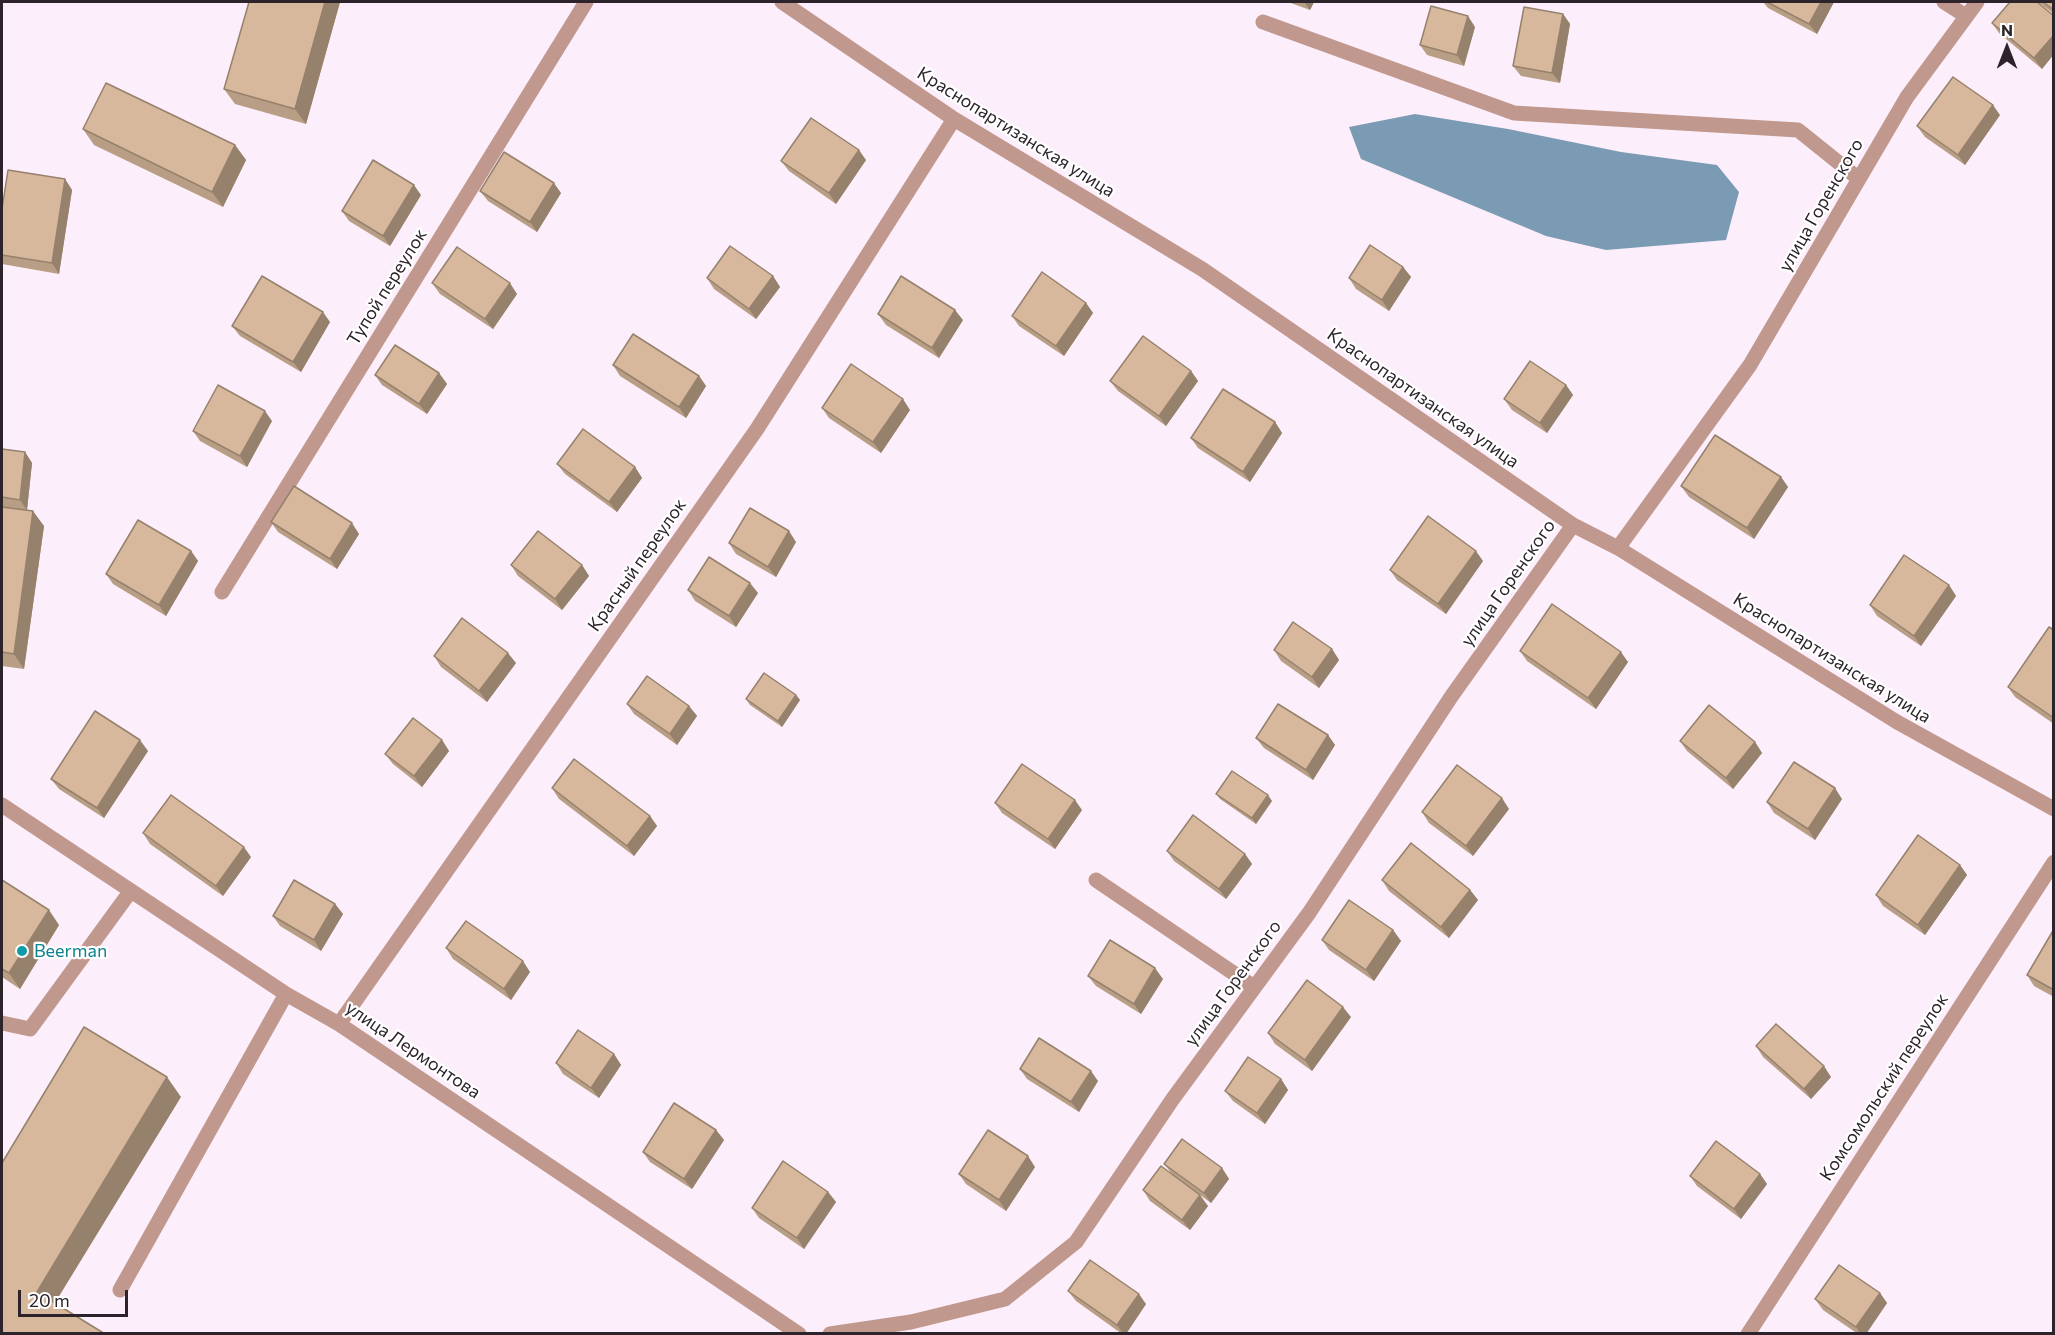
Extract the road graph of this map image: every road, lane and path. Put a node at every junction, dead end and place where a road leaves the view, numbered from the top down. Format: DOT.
graph roads {
  1 [pos="586,2"];
  2 [pos="782,2"];
  3 [pos="1944,2"];
  4 [pos="1977,2"];
  5 [pos="1966,16"];
  6 [pos="1263,22"];
  7 [pos="954,119"];
  8 [pos="1859,179"];
  9 [pos="1574,525"];
  10 [pos="1618,548"];
  11 [pos="222,592"];
  12 [pos="2,805"];
  13 [pos="2054,808"];
  14 [pos="2054,862"];
  15 [pos="1096,880"];
  16 [pos="130,892"];
  17 [pos="1254,987"];
  18 [pos="286,994"];
  19 [pos="2,1023"];
  20 [pos="339,1024"];
  21 [pos="120,1290"];
  22 [pos="799,1334"];
  23 [pos="830,1334"];
  24 [pos="1748,1334"];
  1 -- 11 [label="street, Тупой переулок"];
  2 -- 7 [label="street, Краснопартизанская улица"];
  3 -- 5 [label="street"];
  4 -- 5 [label="street, улица Горенского"];
  5 -- 8 [label="street, улица Горенского"];
  6 -- 8 [label="street"];
  7 -- 9 [label="street, Краснопартизанская улица"];
  7 -- 20 [label="street, Красный переулок"];
  8 -- 10 [label="street, улица Горенского"];
  9 -- 10 [label="street, Краснопартизанская улица"];
  9 -- 17 [label="street, улица Горенского"];
  10 -- 13 [label="street, Краснопартизанская улица"];
  12 -- 16 [label="street, улица Лермонтова"];
  14 -- 24 [label="street, Комсомольский переулок"];
  15 -- 17 [label="street"];
  16 -- 18 [label="street, улица Лермонтова"];
  16 -- 19 [label="street"];
  17 -- 23 [label="street, улица Горенского"];
  18 -- 20 [label="street, улица Лермонтова"];
  18 -- 21 [label="street"];
  20 -- 22 [label="street, улица Лермонтова"];
}
